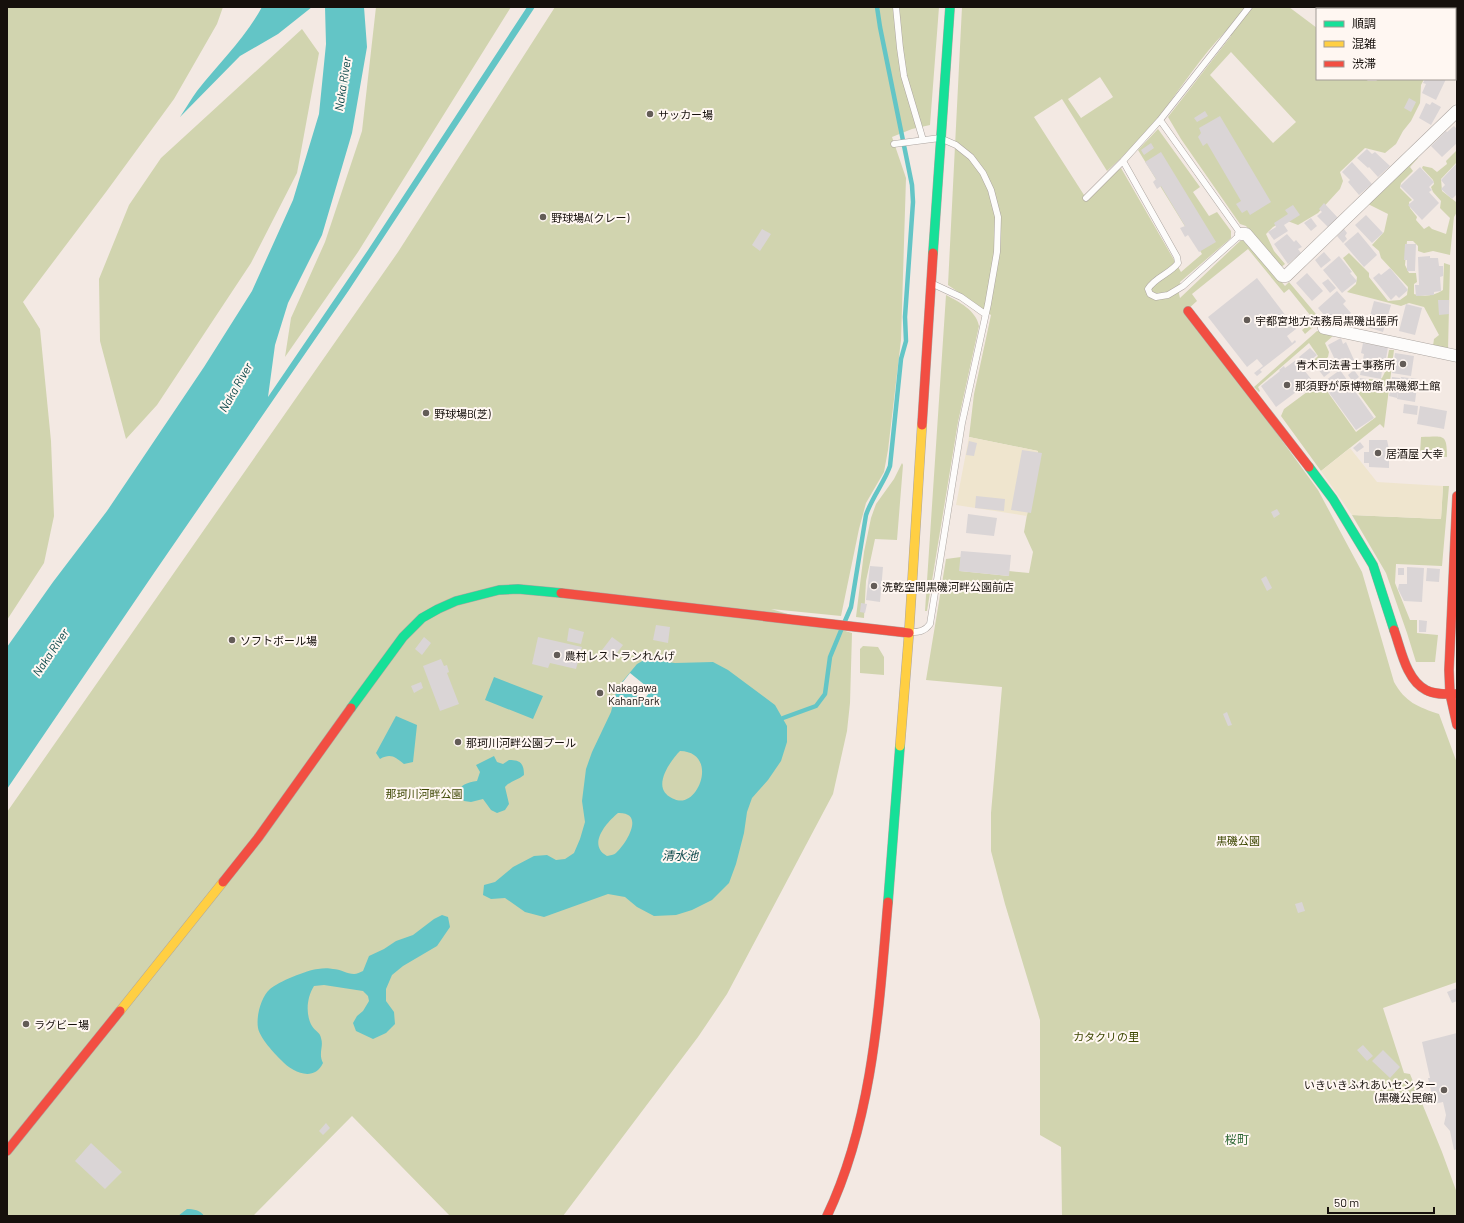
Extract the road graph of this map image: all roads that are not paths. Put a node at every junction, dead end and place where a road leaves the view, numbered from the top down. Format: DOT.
graph roads {
  1 [pos="896,7"];
  2 [pos="950,7"];
  3 [pos="1248,7"];
  4 [pos="1457,111"];
  5 [pos="1160,120"];
  6 [pos="940,138"];
  7 [pos="923,140"];
  8 [pos="894,144"];
  9 [pos="1123,161"];
  10 [pos="1086,198"];
  11 [pos="1242,234"];
  12 [pos="931,283"];
  13 [pos="1188,311"];
  14 [pos="985,314"];
  15 [pos="1324,328"];
  16 [pos="1457,356"];
  17 [pos="1457,496"];
  18 [pos="909,632"];
  19 [pos="1454,694"];
  20 [pos="1457,725"];
  21 [pos="7,1151"];
  22 [pos="827,1216"];
  1 -- 7 [label="lane"];
  2 -- 6 [label="street"];
  3 -- 5 [label="lane"];
  4 -- 11 [label="street"];
  5 -- 9 [label="lane"];
  5 -- 11 [label="lane"];
  6 -- 7 [label="lane"];
  6 -- 12 [label="street"];
  6 -- 14 [label="lane"];
  7 -- 8 [label="lane"];
  9 -- 10 [label="lane"];
  9 -- 11 [label="lane"];
  12 -- 14 [label="lane"];
  12 -- 18 [label="street"];
  13 -- 19 [label="street"];
  14 -- 18 [label="lane"];
  15 -- 16 [label="street"];
  17 -- 19 [label="street"];
  18 -- 21 [label="street"];
  18 -- 22 [label="street"];
  19 -- 20 [label="street"];
}
